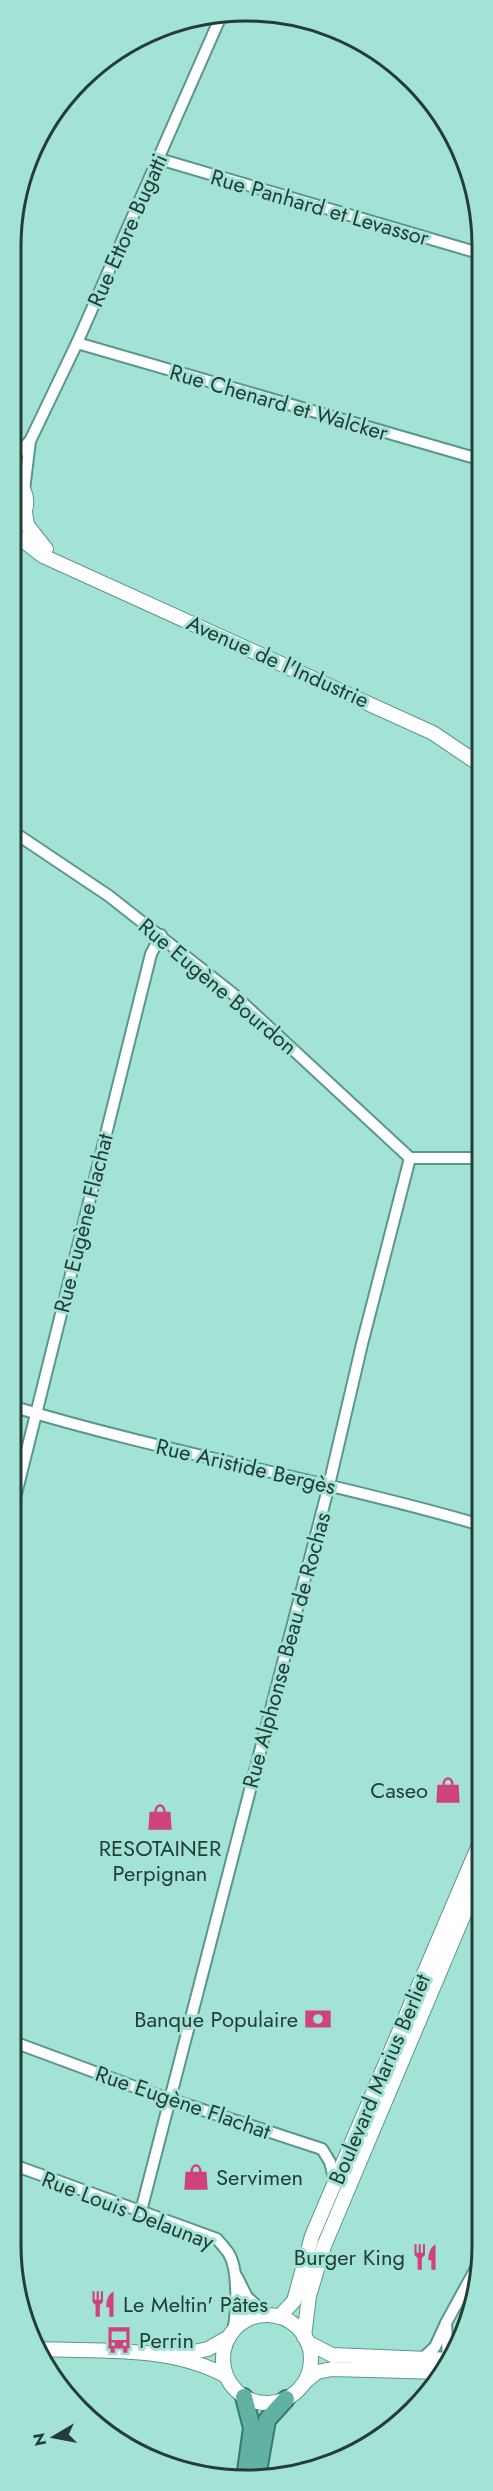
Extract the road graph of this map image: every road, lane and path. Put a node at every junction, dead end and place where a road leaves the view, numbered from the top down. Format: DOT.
graph roads {
  1 [pos="218,23"];
  2 [pos="159,159"];
  3 [pos="472,251"];
  4 [pos="77,343"];
  5 [pos="30,441"];
  6 [pos="21,450"];
  7 [pos="472,457"];
  8 [pos="21,486"];
  9 [pos="24,490"];
  10 [pos="25,513"];
  11 [pos="21,518"];
  12 [pos="21,537"];
  13 [pos="68,566"];
  14 [pos="472,759"];
  15 [pos="21,837"];
  16 [pos="161,935"];
  17 [pos="410,1158"];
  18 [pos="472,1158"];
  19 [pos="21,1409"];
  20 [pos="36,1414"];
  21 [pos="21,1474"];
  22 [pos="329,1485"];
  23 [pos="472,1523"];
  24 [pos="472,1861"];
  25 [pos="472,1895"];
  26 [pos="21,2045"];
  27 [pos="169,2099"];
  28 [pos="21,2168"];
  29 [pos="335,2182"];
  30 [pos="141,2211"];
  31 [pos="233,2267"];
  32 [pos="469,2281"];
  33 [pos="274,2317"];
  34 [pos="446,2323"];
  35 [pos="231,2334"];
  36 [pos="305,2340"];
  37 [pos="447,2348"];
  38 [pos="47,2349"];
  39 [pos="173,2356"];
  40 [pos="422,2359"];
  41 [pos="439,2362"];
  42 [pos="437,2365"];
  43 [pos="226,2376"];
  44 [pos="302,2385"];
  45 [pos="244,2397"];
  46 [pos="286,2399"];
  47 [pos="245,2470"];
  48 [pos="258,2470"];
  1 -- 2 [label="street, Rue Ettore Bugatti"];
  2 -- 3 [label="street, Rue Panhard et Levassor"];
  2 -- 4 [label="street, Rue Ettore Bugatti"];
  4 -- 5 [label="street, Rue Ettore Bugatti"];
  4 -- 7 [label="street, Rue Chenard et Walcker"];
  5 -- 6 [label="street, Rue Ettore Bugatti"];
  5 -- 9 [label="street, Rue Ettore Bugatti"];
  8 -- 9 [label="main road"];
  9 -- 10 [label="main road"];
  10 -- 11 [label="main road"];
  10 -- 13 [label="main road, Avenue de l'Industrie"];
  12 -- 13 [label="main road, Avenue de l'Industrie"];
  13 -- 14 [label="main road, Avenue de l'Industrie"];
  15 -- 16 [label="street, Rue Eugène Bourdon"];
  16 -- 17 [label="street, Rue Eugène Bourdon"];
  16 -- 20 [label="street, Rue Eugène Flachat"];
  17 -- 18 [label="street"];
  17 -- 22 [label="street, Rue Alphonse Beau de Rochas"];
  19 -- 20 [label="street, Rue Aristide Bergès"];
  20 -- 21 [label="street, Rue Eugène Flachat"];
  20 -- 22 [label="street, Rue Aristide Bergès"];
  22 -- 23 [label="street, Rue Aristide Bergès"];
  22 -- 27 [label="street, Rue Alphonse Beau de Rochas"];
  24 -- 29 [label="main road, Boulevard Marius Berliet"];
  25 -- 36 [label="main road, Boulevard Marius Berliet"];
  26 -- 27 [label="street, Rue Eugène Flachat"];
  27 -- 29 [label="street, Rue Eugène Flachat"];
  27 -- 30 [label="street, Rue Alphonse Beau de Rochas"];
  28 -- 30 [label="street, Rue Louis Delaunay"];
  29 -- 33 [label="main road, Boulevard Marius Berliet"];
  30 -- 31 [label="street, Rue Louis Delaunay"];
  31 -- 33 [label="street, Rue Louis Delaunay"];
  31 -- 35 [label="street"];
  32 -- 34 [label="street"];
  33 -- 35 [label="main road"];
  33 -- 36 [label="main road"];
  34 -- 37 [label="street"];
  34 -- 40 [label="street"];
  35 -- 39 [label="main road"];
  35 -- 43 [label="main road"];
  36 -- 40 [label="main road"];
  36 -- 44 [label="main road"];
  38 -- 39 [label="main road"];
  39 -- 43 [label="main road"];
  40 -- 41 [label="main road"];
  42 -- 44 [label="main road"];
  43 -- 45 [label="main road"];
  44 -- 46 [label="main road"];
  45 -- 46 [label="main road"];
  45 -- 47 [label="highway"];
  46 -- 48 [label="highway"];
}
